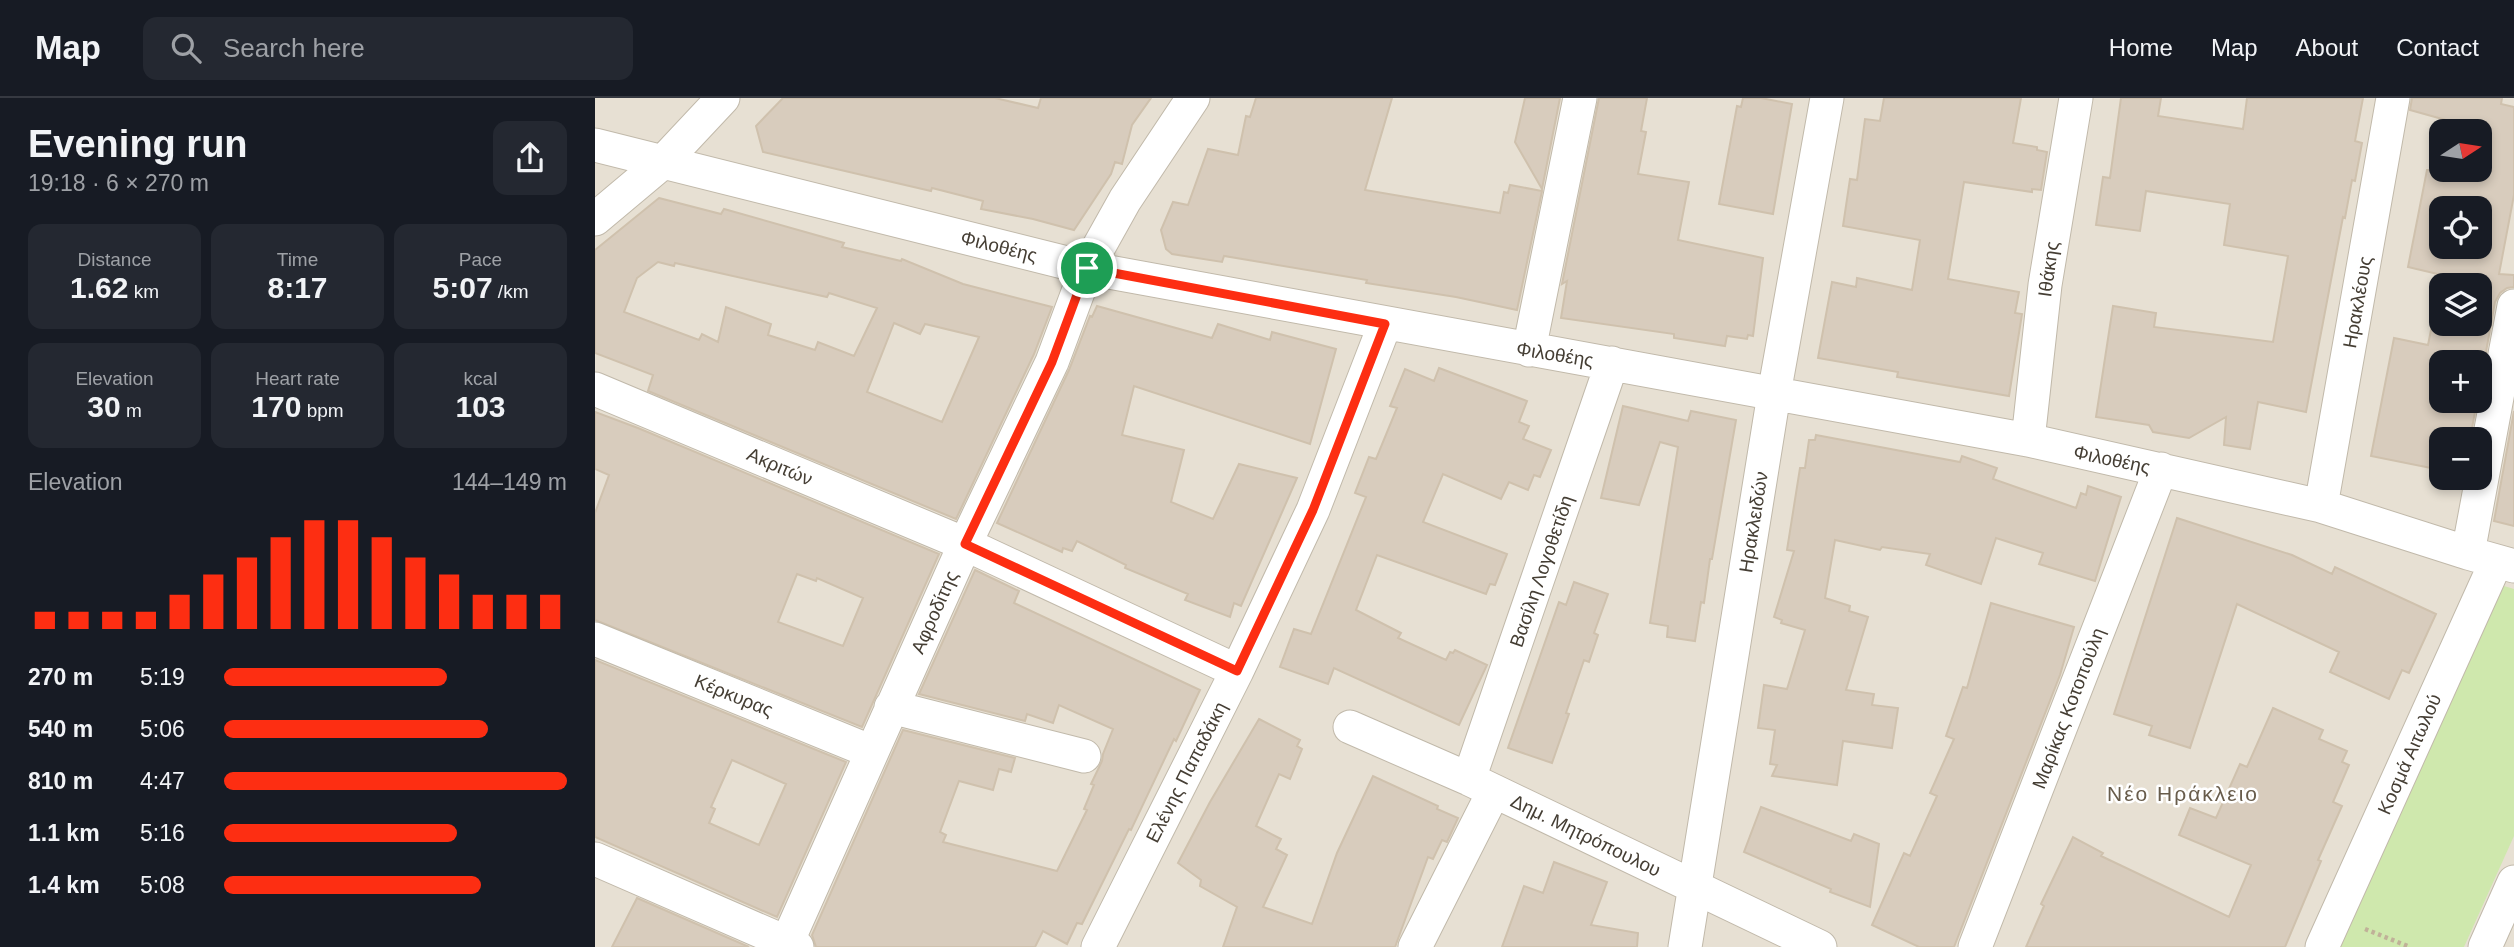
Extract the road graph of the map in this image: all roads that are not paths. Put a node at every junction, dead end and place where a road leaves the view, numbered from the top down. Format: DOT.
graph roads {
  1 [pos="723,98"];
  2 [pos="1193,98"];
  3 [pos="1580,98"];
  4 [pos="1827,98"];
  5 [pos="2076,98"];
  6 [pos="2393,98"];
  7 [pos="595,145"];
  8 [pos="663,162"];
  9 [pos="595,219"];
  10 [pos="1087,268"];
  11 [pos="2514,306"];
  12 [pos="1385,324"];
  13 [pos="1529,350"];
  14 [pos="1612,363"];
  15 [pos="595,389"];
  16 [pos="1774,394"];
  17 [pos="2028,440"];
  18 [pos="2161,469"];
  19 [pos="2321,506"];
  20 [pos="965,544"];
  21 [pos="2493,560"];
  22 [pos="595,639"];
  23 [pos="1237,671"];
  24 [pos="891,707"];
  25 [pos="1350,727"];
  26 [pos="872,752"];
  27 [pos="1084,756"];
  28 [pos="1482,785"];
  29 [pos="595,859"];
  30 [pos="2514,882"];
  31 [pos="1694,887"];
  32 [pos="2328,932"];
  33 [pos="790,945"];
  34 [pos="1097,947"];
  35 [pos="1415,947"];
  36 [pos="1685,947"];
  37 [pos="1820,947"];
  38 [pos="1975,947"];
  39 [pos="2485,947"];
  1 -- 8 [label="street"];
  2 -- 10 [label="street, Αφροδίτης"];
  3 -- 13 [label="street"];
  4 -- 16 [label="street, Ηρακλειδών"];
  5 -- 17 [label="street, Ιθάκης"];
  6 -- 19 [label="street, Ηρακλέους"];
  7 -- 8 [label="street, Φιλοθέης"];
  8 -- 9 [label="street"];
  8 -- 10 [label="street, Φιλοθέης"];
  10 -- 12 [label="street, Φιλοθέης"];
  10 -- 20 [label="street, Αφροδίτης"];
  11 -- 21 [label="street, Κοσμά Αιτωλού"];
  12 -- 13 [label="street, Φιλοθέης"];
  12 -- 23 [label="street, Ελένης Παπαδάκη"];
  13 -- 14 [label="street, Φιλοθέης"];
  14 -- 16 [label="street, Φιλοθέης"];
  14 -- 28 [label="street, Βασίλη Λογοθετίδη"];
  15 -- 20 [label="street, Ακριτών"];
  16 -- 17 [label="street, Φιλοθέης"];
  16 -- 31 [label="street, Ηρακλειδών"];
  17 -- 18 [label="street, Φιλοθέης"];
  18 -- 19 [label="street, Φιλοθέης"];
  18 -- 38 [label="street, Μαρίκας Κοτοπούλη"];
  19 -- 21 [label="street, Φιλοθέης"];
  20 -- 23 [label="street"];
  20 -- 24 [label="street, Αφροδίτης"];
  21 -- 32 [label="street, Κοσμά Αιτωλού"];
  22 -- 26 [label="street, Κέρκυρας"];
  23 -- 34 [label="street, Ελένης Παπαδάκη"];
  24 -- 26 [label="street, Αφροδίτης"];
  24 -- 27 [label="street"];
  25 -- 28 [label="street, Δημ. Μητρόπουλου"];
  26 -- 33 [label="street, Αφροδίτης"];
  28 -- 31 [label="street, Δημ. Μητρόπουλου"];
  28 -- 35 [label="street, Βασίλη Λογοθετίδη"];
  29 -- 33 [label="street"];
  30 -- 39 [label="street"];
  31 -- 36 [label="street, Ηρακλειδών"];
  31 -- 37 [label="street, Δημ. Μητρόπουλου"];
}
